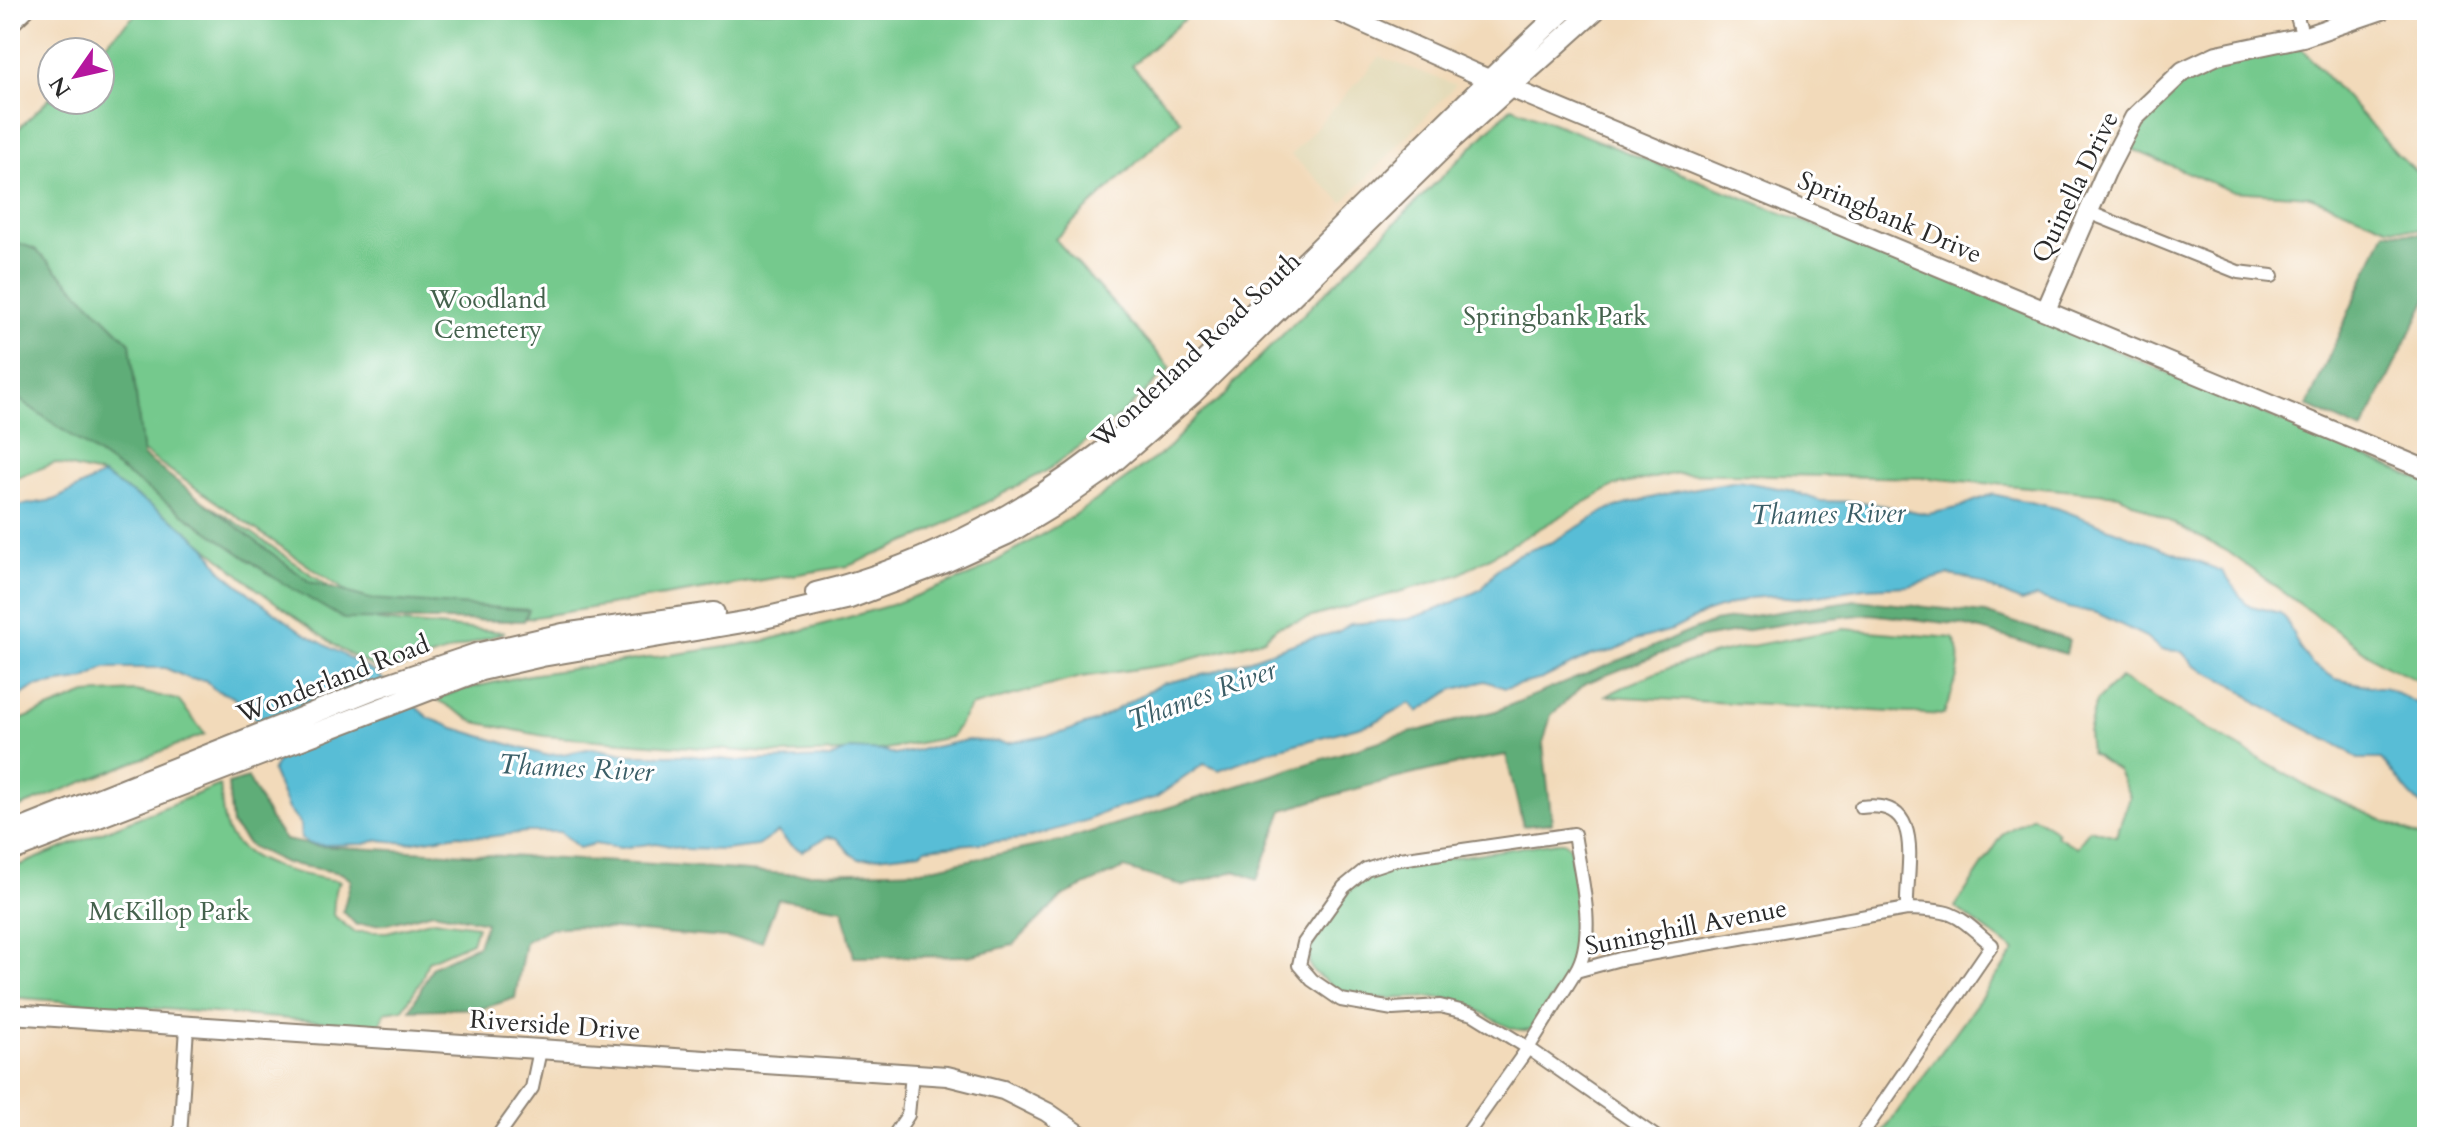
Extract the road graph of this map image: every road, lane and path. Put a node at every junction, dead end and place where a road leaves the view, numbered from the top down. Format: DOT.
graph roads {
  1 [pos="28,10"];
  2 [pos="1334,10"];
  3 [pos="1564,10"];
  4 [pos="1595,10"];
  5 [pos="2295,10"];
  6 [pos="2382,10"];
  7 [pos="10,27"];
  8 [pos="2303,37"];
  9 [pos="1499,83"];
  10 [pos="2088,212"];
  11 [pos="2272,276"];
  12 [pos="2046,310"];
  13 [pos="2423,463"];
  14 [pos="478,662"];
  15 [pos="133,794"];
  16 [pos="1861,807"];
  17 [pos="10,834"];
  18 [pos="10,851"];
  19 [pos="1907,909"];
  20 [pos="1576,971"];
  21 [pos="10,1014"];
  22 [pos="187,1027"];
  23 [pos="1528,1048"];
  24 [pos="540,1050"];
  25 [pos="912,1074"];
  26 [pos="180,1137"];
  27 [pos="497,1137"];
  28 [pos="893,1137"];
  29 [pos="1083,1137"];
  30 [pos="1465,1137"];
  31 [pos="1656,1137"];
  32 [pos="1860,1137"];
  1 -- 7 [label="street"];
  2 -- 9 [label="main road, Springbank Drive"];
  3 -- 9 [label="main road, Wonderland Road South"];
  4 -- 9 [label="main road, Wonderland Road South"];
  5 -- 8 [label="street"];
  6 -- 8 [label="main road, Quinella Drive"];
  8 -- 10 [label="main road, Quinella Drive"];
  9 -- 12 [label="main road, Springbank Drive"];
  9 -- 14 [label="main road, Wonderland Road South"];
  9 -- 14 [label="main road, Wonderland Road South"];
  10 -- 11 [label="street"];
  10 -- 12 [label="main road, Quinella Drive"];
  12 -- 13 [label="main road, Springbank Drive"];
  14 -- 15 [label="main road, Wonderland Road"];
  15 -- 17 [label="main road"];
  15 -- 18 [label="main road"];
  16 -- 19 [label="street"];
  19 -- 20 [label="street, Suninghill Avenue"];
  19 -- 32 [label="street, Suninghill Avenue"];
  20 -- 23 [label="street, Suninghill Avenue"];
  20 -- 23 [label="street"];
  21 -- 22 [label="main road, Riverside Drive"];
  22 -- 24 [label="main road, Riverside Drive"];
  22 -- 26 [label="street"];
  23 -- 30 [label="street, Suninghill Avenue"];
  23 -- 31 [label="street"];
  24 -- 25 [label="main road, Riverside Drive"];
  24 -- 27 [label="street"];
  25 -- 28 [label="street"];
  25 -- 29 [label="main road, Riverside Drive"];
}
